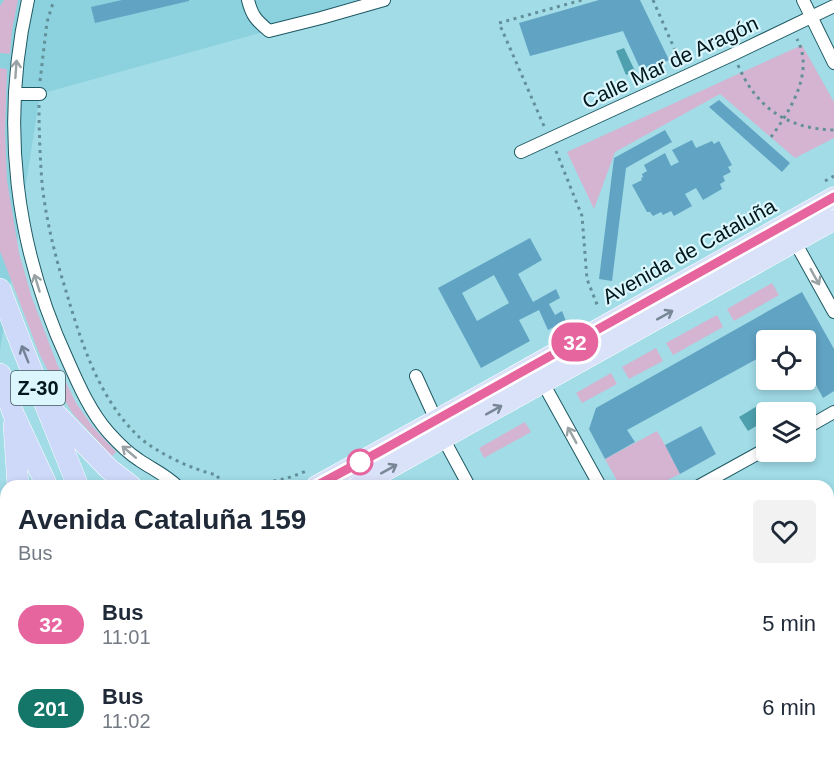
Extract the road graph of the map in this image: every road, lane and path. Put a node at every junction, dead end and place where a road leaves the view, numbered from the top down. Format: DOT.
graph roads {
  1 [pos="28,0"];
  2 [pos="54,0"];
  3 [pos="248,0"];
  4 [pos="384,0"];
  5 [pos="582,0"];
  6 [pos="653,0"];
  7 [pos="802,0"];
  8 [pos="834,6"];
  9 [pos="811,18"];
  10 [pos="797,39"];
  11 [pos="834,63"];
  12 [pos="738,64"];
  13 [pos="682,66"];
  14 [pos="15,94"];
  15 [pos="40,94"];
  16 [pos="784,119"];
  17 [pos="834,130"];
  18 [pos="546,131"];
  19 [pos="771,137"];
  20 [pos="553,146"];
  21 [pos="521,152"];
  22 [pos="834,197"];
  23 [pos="834,220"];
  24 [pos="795,242"];
  25 [pos="0,289"];
  26 [pos="598,307"];
  27 [pos="834,312"];
  28 [pos="0,374"];
  29 [pos="417,376"];
  30 [pos="543,382"];
  31 [pos="43,400"];
  32 [pos="13,412"];
  33 [pos="834,412"];
  34 [pos="436,420"];
  35 [pos="816,422"];
  36 [pos="443,438"];
  37 [pos="756,455"];
  38 [pos="18,480"];
  39 [pos="44,480"];
  40 [pos="76,480"];
  41 [pos="123,480"];
  42 [pos="170,480"];
  43 [pos="219,480"];
  44 [pos="327,480"];
  45 [pos="369,480"];
  46 [pos="466,480"];
  47 [pos="597,480"];
  48 [pos="710,480"];
  14 -- 1 [label="street, one-way"];
  2 -- 15 [label="path"];
  3 -- 4 [label="street"];
  5 -- 18 [label="path"];
  6 -- 13 [label="path"];
  7 -- 9 [label="street"];
  8 -- 9 [label="street, Calle Mar de Aragón"];
  9 -- 11 [label="street"];
  9 -- 21 [label="street, Calle Mar de Aragón"];
  10 -- 16 [label="path"];
  12 -- 16 [label="path"];
  14 -- 15 [label="street"];
  42 -- 14 [label="street, one-way"];
  15 -- 43 [label="path"];
  16 -- 17 [label="path"];
  16 -- 19 [label="path"];
  20 -- 26 [label="path"];
  22 -- 34 [label="main road, Avenida de Cataluña"];
  23 -- 24 [label="main road, Avenida de Cataluña"];
  24 -- 27 [label="street, one-way"];
  30 -- 24 [label="main road, Avenida de Cataluña, one-way"];
  31 -- 25 [label="highway, Z-30, one-way"];
  28 -- 32 [label="highway, Z-30"];
  29 -- 34 [label="street"];
  36 -- 30 [label="main road, Avenida de Cataluña, one-way"];
  47 -- 30 [label="street, one-way"];
  31 -- 40 [label="highway, Z-30"];
  31 -- 41 [label="highway"];
  32 -- 38 [label="highway"];
  32 -- 39 [label="highway, Z-30"];
  33 -- 35 [label="street"];
  34 -- 44 [label="main road, Avenida de Cataluña"];
  45 -- 36 [label="main road, Avenida de Cataluña, one-way"];
  36 -- 46 [label="street"];
  37 -- 48 [label="street"];
}
